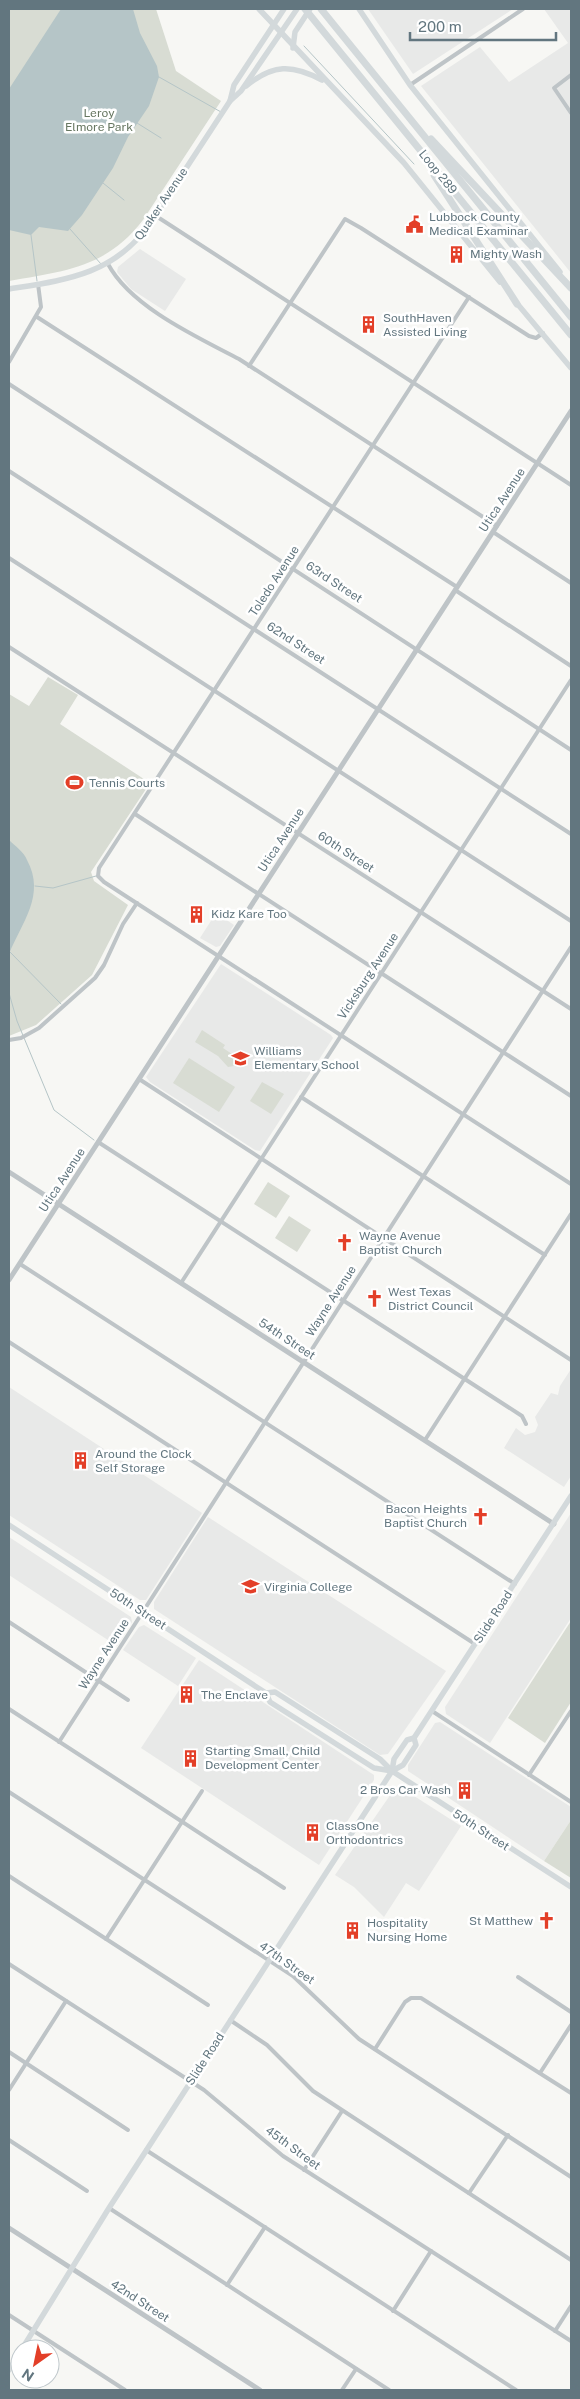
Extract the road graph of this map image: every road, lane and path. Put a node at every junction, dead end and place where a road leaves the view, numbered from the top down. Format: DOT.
graph roads {
  1 [pos="258,9"];
  2 [pos="284,9"];
  3 [pos="297,9"];
  4 [pos="305,9"];
  5 [pos="310,9"];
  6 [pos="322,9"];
  7 [pos="359,9"];
  8 [pos="524,9"];
  9 [pos="273,25"];
  10 [pos="280,33"];
  11 [pos="293,48"];
  12 [pos="571,75"];
  13 [pos="328,83"];
  14 [pos="410,85"];
  15 [pos="241,91"];
  16 [pos="230,101"];
  17 [pos="571,113"];
  18 [pos="415,124"];
  19 [pos="420,151"];
  20 [pos="156,216"];
  21 [pos="108,264"];
  22 [pos="38,284"];
  23 [pos="571,287"];
  24 [pos="9,289"];
  25 [pos="469,297"];
  26 [pos="290,302"];
  27 [pos="517,304"];
  28 [pos="37,317"];
  29 [pos="571,317"];
  30 [pos="543,333"];
  31 [pos="571,335"];
  32 [pos="9,362"];
  33 [pos="250,366"];
  34 [pos="571,368"];
  35 [pos="414,382"];
  36 [pos="9,384"];
  37 [pos="571,411"];
  38 [pos="373,446"];
  39 [pos="538,462"];
  40 [pos="9,471"];
  41 [pos="571,485"];
  42 [pos="333,507"];
  43 [pos="497,526"];
  44 [pos="493,532"];
  45 [pos="9,558"];
  46 [pos="294,568"];
  47 [pos="571,583"];
  48 [pos="456,589"];
  49 [pos="255,629"];
  50 [pos="9,646"];
  51 [pos="417,649"];
  52 [pos="571,666"];
  53 [pos="571,680"];
  54 [pos="215,691"];
  55 [pos="378,709"];
  56 [pos="539,729"];
  57 [pos="571,750"];
  58 [pos="175,752"];
  59 [pos="339,770"];
  60 [pos="501,788"];
  61 [pos="135,814"];
  62 [pos="298,832"];
  63 [pos="571,834"];
  64 [pos="461,850"];
  65 [pos="258,894"];
  66 [pos="136,903"];
  67 [pos="421,912"];
  68 [pos="571,921"];
  69 [pos="571,947"];
  70 [pos="219,955"];
  71 [pos="381,973"];
  72 [pos="542,991"];
  73 [pos="571,1010"];
  74 [pos="342,1035"];
  75 [pos="9,1040"];
  76 [pos="503,1052"];
  77 [pos="139,1079"];
  78 [pos="571,1096"];
  79 [pos="301,1097"];
  80 [pos="464,1114"];
  81 [pos="98,1142"];
  82 [pos="261,1159"];
  83 [pos="9,1172"];
  84 [pos="424,1177"];
  85 [pos="571,1184"];
  86 [pos="58,1204"];
  87 [pos="571,1214"];
  88 [pos="221,1221"];
  89 [pos="384,1238"];
  90 [pos="545,1255"];
  91 [pos="20,1264"];
  92 [pos="9,1280"];
  93 [pos="181,1283"];
  94 [pos="344,1300"];
  95 [pos="505,1317"];
  96 [pos="9,1342"];
  97 [pos="571,1360"];
  98 [pos="304,1362"];
  99 [pos="465,1379"];
  100 [pos="265,1422"];
  101 [pos="526,1424"];
  102 [pos="425,1440"];
  103 [pos="226,1482"];
  104 [pos="571,1498"];
  105 [pos="554,1524"];
  106 [pos="9,1525"];
  107 [pos="514,1584"];
  108 [pos="143,1612"];
  109 [pos="9,1622"];
  110 [pos="475,1644"];
  111 [pos="99,1680"];
  112 [pos="266,1693"];
  113 [pos="128,1700"];
  114 [pos="9,1709"];
  115 [pos="432,1711"];
  116 [pos="571,1711"];
  117 [pos="414,1738"];
  118 [pos="59,1742"];
  119 [pos="392,1771"];
  120 [pos="529,1774"];
  121 [pos="202,1791"];
  122 [pos="9,1792"];
  123 [pos="571,1802"];
  124 [pos="182,1822"];
  125 [pos="9,1876"];
  126 [pos="144,1880"];
  127 [pos="571,1887"];
  128 [pos="284,1888"];
  129 [pos="106,1939"];
  130 [pos="268,1961"];
  131 [pos="9,1964"];
  132 [pos="518,1977"];
  133 [pos="66,2001"];
  134 [pos="208,2005"];
  135 [pos="571,2012"];
  136 [pos="230,2020"];
  137 [pos="571,2025"];
  138 [pos="375,2050"];
  139 [pos="9,2052"];
  140 [pos="26,2063"];
  141 [pos="540,2073"];
  142 [pos="190,2082"];
  143 [pos="9,2090"];
  144 [pos="571,2093"];
  145 [pos="342,2111"];
  146 [pos="128,2130"];
  147 [pos="508,2136"];
  148 [pos="9,2140"];
  149 [pos="146,2150"];
  150 [pos="304,2170"];
  151 [pos="571,2177"];
  152 [pos="87,2191"];
  153 [pos="469,2193"];
  154 [pos="109,2208"];
  155 [pos="265,2227"];
  156 [pos="9,2228"];
  157 [pos="431,2252"];
  158 [pos="571,2260"];
  159 [pos="72,2269"];
  160 [pos="227,2285"];
  161 [pos="571,2306"];
  162 [pos="393,2311"];
  163 [pos="9,2315"];
  164 [pos="34,2331"];
  165 [pos="555,2331"];
  166 [pos="29,2339"];
  167 [pos="571,2341"];
  168 [pos="356,2368"];
  169 [pos="125,2390"];
  170 [pos="260,2390"];
  171 [pos="342,2390"];
  172 [pos="389,2390"];
  173 [pos="516,2390"];
  1 -- 9 [label="main road"];
  2 -- 9 [label="main road, Quaker Avenue"];
  3 -- 10 [label="main road, Quaker Avenue"];
  4 -- 19 [label="highway, Loop 289"];
  5 -- 11 [label="main road"];
  6 -- 18 [label="highway, Loop 289"];
  7 -- 14 [label="main road"];
  8 -- 14 [label="street"];
  9 -- 10 [label="main road"];
  9 -- 16 [label="main road, Quaker Avenue"];
  10 -- 11 [label="main road"];
  10 -- 15 [label="main road, Quaker Avenue"];
  11 -- 13 [label="main road"];
  12 -- 17 [label="street"];
  13 -- 15 [label="main road"];
  13 -- 27 [label="main road"];
  14 -- 23 [label="main road"];
  15 -- 16 [label="main road, Quaker Avenue"];
  16 -- 20 [label="main road, Quaker Avenue"];
  18 -- 23 [label="highway"];
  18 -- 29 [label="highway, Loop 289"];
  19 -- 27 [label="highway"];
  19 -- 31 [label="highway, Loop 289"];
  20 -- 21 [label="main road, Quaker Avenue"];
  20 -- 26 [label="street"];
  21 -- 22 [label="main road, Quaker Avenue"];
  21 -- 33 [label="street"];
  22 -- 24 [label="main road, Quaker Avenue"];
  22 -- 28 [label="street"];
  25 -- 26 [label="street"];
  25 -- 30 [label="street"];
  25 -- 35 [label="street, Toledo Avenue"];
  26 -- 33 [label="street"];
  26 -- 35 [label="street"];
  27 -- 30 [label="main road"];
  28 -- 32 [label="street"];
  28 -- 42 [label="street"];
  30 -- 34 [label="main road"];
  33 -- 38 [label="street"];
  35 -- 38 [label="street, Toledo Avenue"];
  35 -- 39 [label="street"];
  36 -- 46 [label="street, 63rd Street"];
  37 -- 39 [label="street, Utica Avenue"];
  38 -- 42 [label="street, Toledo Avenue"];
  38 -- 43 [label="street"];
  39 -- 41 [label="street"];
  39 -- 43 [label="street, Utica Avenue"];
  40 -- 49 [label="street, 62nd Street"];
  42 -- 46 [label="street, Toledo Avenue"];
  42 -- 48 [label="street"];
  43 -- 44 [label="street, Utica Avenue"];
  44 -- 47 [label="street"];
  44 -- 48 [label="street, Utica Avenue"];
  45 -- 54 [label="street"];
  46 -- 49 [label="street, Toledo Avenue"];
  46 -- 51 [label="street, 63rd Street"];
  48 -- 51 [label="street, Utica Avenue"];
  48 -- 52 [label="street"];
  49 -- 54 [label="street, Toledo Avenue"];
  49 -- 55 [label="street, 62nd Street"];
  50 -- 58 [label="street, 60th Street"];
  51 -- 55 [label="street, Utica Avenue"];
  51 -- 56 [label="street, 63rd Street"];
  53 -- 56 [label="street, Vicksburg Avenue"];
  54 -- 58 [label="street, Toledo Avenue"];
  54 -- 59 [label="street"];
  55 -- 59 [label="street, Utica Avenue"];
  55 -- 60 [label="street, 62nd Street"];
  56 -- 57 [label="street, 63rd Street"];
  56 -- 60 [label="street, Vicksburg Avenue"];
  58 -- 61 [label="street, Toledo Avenue"];
  58 -- 62 [label="street, 60th Street"];
  59 -- 62 [label="street, Utica Avenue"];
  59 -- 64 [label="street"];
  60 -- 63 [label="street, 62nd Street"];
  60 -- 64 [label="street, Vicksburg Avenue"];
  61 -- 65 [label="street"];
  61 -- 66 [label="street, Toledo Avenue"];
  62 -- 65 [label="street, Utica Avenue"];
  62 -- 67 [label="street, 60th Street"];
  64 -- 67 [label="street, Vicksburg Avenue"];
  64 -- 68 [label="street"];
  65 -- 70 [label="street, Utica Avenue"];
  65 -- 71 [label="street"];
  66 -- 70 [label="street"];
  66 -- 75 [label="street"];
  67 -- 71 [label="street, Vicksburg Avenue"];
  67 -- 72 [label="street, 60th Street"];
  69 -- 72 [label="street, Wayne Avenue"];
  70 -- 74 [label="street"];
  70 -- 77 [label="street, Utica Avenue"];
  71 -- 74 [label="street, Vicksburg Avenue"];
  71 -- 76 [label="street"];
  72 -- 73 [label="street, 60th Street"];
  72 -- 76 [label="street, Wayne Avenue"];
  74 -- 79 [label="street, Vicksburg Avenue"];
  74 -- 80 [label="street"];
  76 -- 78 [label="street"];
  76 -- 80 [label="street, Wayne Avenue"];
  77 -- 81 [label="street, Utica Avenue"];
  77 -- 82 [label="street"];
  79 -- 82 [label="street, Vicksburg Avenue"];
  79 -- 84 [label="street"];
  80 -- 84 [label="street, Wayne Avenue"];
  80 -- 85 [label="street"];
  81 -- 86 [label="street, Utica Avenue"];
  81 -- 88 [label="street"];
  82 -- 88 [label="street, Vicksburg Avenue"];
  82 -- 89 [label="street"];
  83 -- 86 [label="street, 54th Street"];
  84 -- 89 [label="street, Wayne Avenue"];
  84 -- 90 [label="street"];
  86 -- 91 [label="street, Utica Avenue"];
  86 -- 93 [label="street, 54th Street"];
  87 -- 90 [label="street"];
  88 -- 93 [label="street, Vicksburg Avenue"];
  88 -- 94 [label="street"];
  89 -- 94 [label="street, Wayne Avenue"];
  89 -- 95 [label="street"];
  90 -- 95 [label="street"];
  91 -- 92 [label="street, Utica Avenue"];
  91 -- 100 [label="street"];
  93 -- 98 [label="street, 54th Street"];
  94 -- 98 [label="street, Wayne Avenue"];
  94 -- 99 [label="street"];
  95 -- 97 [label="street"];
  95 -- 99 [label="street"];
  96 -- 103 [label="street"];
  98 -- 100 [label="street, Wayne Avenue"];
  98 -- 102 [label="street, 54th Street"];
  99 -- 101 [label="street"];
  99 -- 102 [label="street"];
  100 -- 103 [label="street, Wayne Avenue"];
  100 -- 107 [label="street"];
  102 -- 105 [label="street, 54th Street"];
  103 -- 108 [label="street, Wayne Avenue"];
  103 -- 110 [label="street"];
  104 -- 105 [label="main road, Slide Road"];
  105 -- 107 [label="main road, Slide Road"];
  106 -- 108 [label="main road, 50th Street"];
  107 -- 110 [label="main road, Slide Road"];
  108 -- 111 [label="street, Wayne Avenue"];
  108 -- 112 [label="main road, 50th Street"];
  109 -- 111 [label="street"];
  110 -- 115 [label="main road, Slide Road"];
  111 -- 113 [label="street"];
  111 -- 118 [label="street, Wayne Avenue"];
  112 -- 119 [label="main road, 50th Street"];
  112 -- 119 [label="main road, 50th Street"];
  114 -- 118 [label="street"];
  115 -- 117 [label="main road, Slide Road"];
  115 -- 120 [label="street"];
  116 -- 120 [label="street"];
  117 -- 119 [label="main road, Slide Road"];
  117 -- 119 [label="main road, Slide Road"];
  118 -- 124 [label="street"];
  119 -- 127 [label="main road, 50th Street"];
  119 -- 130 [label="main road, Slide Road"];
  120 -- 123 [label="street"];
  121 -- 124 [label="street"];
  122 -- 126 [label="street, 47th Street"];
  124 -- 126 [label="street"];
  124 -- 128 [label="street"];
  125 -- 129 [label="street"];
  126 -- 129 [label="street"];
  126 -- 130 [label="street, 47th Street"];
  129 -- 134 [label="street"];
  130 -- 136 [label="main road, Slide Road"];
  130 -- 138 [label="street, 47th Street"];
  131 -- 133 [label="street, 45th Street"];
  132 -- 135 [label="street"];
  133 -- 140 [label="street"];
  133 -- 142 [label="street, 45th Street"];
  136 -- 142 [label="main road, Slide Road"];
  136 -- 145 [label="street"];
  137 -- 141 [label="street"];
  138 -- 141 [label="street"];
  138 -- 147 [label="street, 47th Street"];
  139 -- 140 [label="street"];
  140 -- 143 [label="street"];
  140 -- 146 [label="street"];
  141 -- 144 [label="street"];
  142 -- 149 [label="main road, Slide Road"];
  142 -- 150 [label="street, 45th Street"];
  145 -- 150 [label="street"];
  145 -- 153 [label="street"];
  147 -- 151 [label="street, 47th Street"];
  147 -- 153 [label="street"];
  148 -- 152 [label="street"];
  149 -- 154 [label="main road, Slide Road"];
  149 -- 155 [label="street"];
  150 -- 157 [label="street, 45th Street"];
  153 -- 158 [label="street"];
  154 -- 159 [label="main road, Slide Road"];
  154 -- 160 [label="street"];
  155 -- 160 [label="street"];
  155 -- 162 [label="street"];
  156 -- 159 [label="street, 42nd Street"];
  157 -- 162 [label="street"];
  157 -- 165 [label="street, 45th Street"];
  159 -- 164 [label="main road, Slide Road"];
  159 -- 170 [label="street, 42nd Street"];
  160 -- 168 [label="street"];
  161 -- 165 [label="street"];
  162 -- 173 [label="street"];
  163 -- 164 [label="street"];
  164 -- 166 [label="main road, Slide Road"];
  164 -- 169 [label="street"];
  165 -- 167 [label="street, 45th Street"];
  168 -- 171 [label="street"];
  168 -- 172 [label="street"];
}
